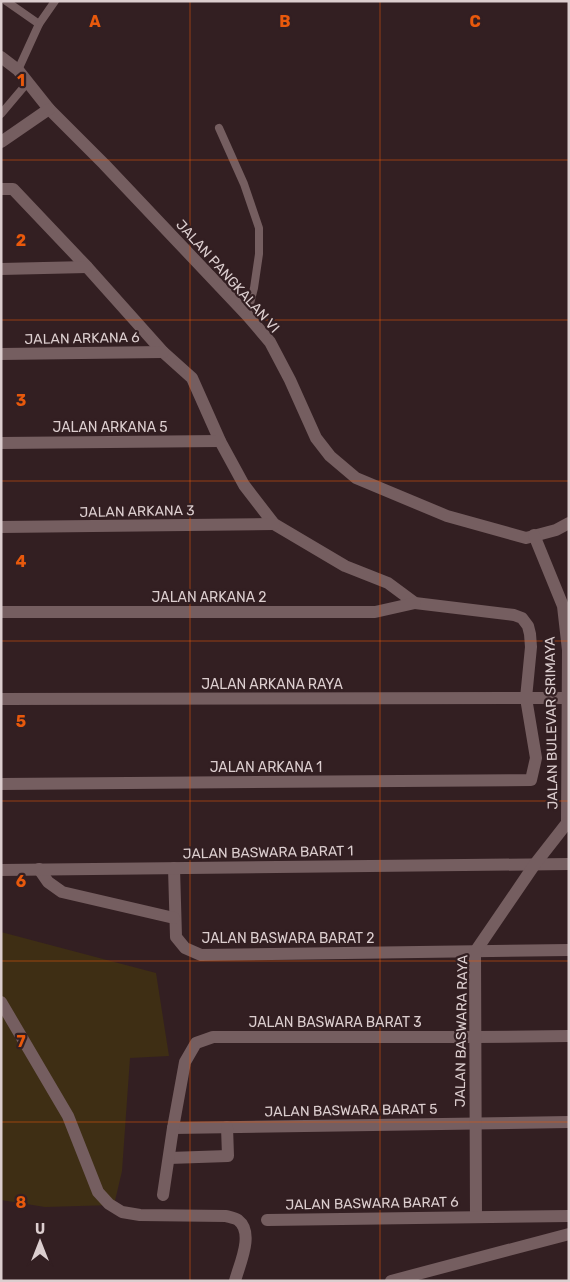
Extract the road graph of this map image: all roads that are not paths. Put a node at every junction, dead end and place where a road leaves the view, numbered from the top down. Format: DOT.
graph roads {
  1 [pos="6,1"];
  2 [pos="55,1"];
  3 [pos="39,24"];
  4 [pos="1,57"];
  5 [pos="18,70"];
  6 [pos="28,82"];
  7 [pos="49,109"];
  8 [pos="1,114"];
  9 [pos="219,128"];
  10 [pos="1,142"];
  11 [pos="7,189"];
  12 [pos="87,267"];
  13 [pos="1,269"];
  14 [pos="247,315"];
  15 [pos="163,352"];
  16 [pos="1,354"];
  17 [pos="220,441"];
  18 [pos="1,443"];
  19 [pos="569,523"];
  20 [pos="274,524"];
  21 [pos="1,528"];
  22 [pos="534,536"];
  23 [pos="415,602"];
  24 [pos="1,612"];
  25 [pos="526,698"];
  26 [pos="568,698"];
  27 [pos="1,700"];
  28 [pos="1,784"];
  29 [pos="568,825"];
  30 [pos="535,864"];
  31 [pos="569,864"];
  32 [pos="174,868"];
  33 [pos="39,869"];
  34 [pos="1,870"];
  35 [pos="174,918"];
  36 [pos="569,950"];
  37 [pos="475,952"];
  38 [pos="1,1002"];
  39 [pos="569,1036"];
  40 [pos="475,1037"];
  41 [pos="569,1122"];
  42 [pos="475,1123"];
  43 [pos="227,1127"];
  44 [pos="173,1128"];
  45 [pos="169,1158"];
  46 [pos="163,1195"];
  47 [pos="476,1216"];
  48 [pos="569,1216"];
  49 [pos="267,1220"];
  50 [pos="569,1234"];
  51 [pos="235,1281"];
  52 [pos="391,1281"];
  1 -- 3 [label="lane"];
  2 -- 3 [label="lane"];
  3 -- 5 [label="lane"];
  4 -- 5 [label="street, JALAN PANGKALAN VI"];
  5 -- 6 [label="street, JALAN PANGKALAN VI"];
  6 -- 7 [label="street, JALAN PANGKALAN VI"];
  6 -- 8 [label="lane"];
  7 -- 10 [label="street"];
  7 -- 14 [label="street, JALAN PANGKALAN VI"];
  9 -- 14 [label="lane"];
  11 -- 12 [label="street"];
  12 -- 13 [label="street"];
  12 -- 15 [label="street"];
  14 -- 22 [label="street, JALAN PANGKALAN VI"];
  15 -- 16 [label="street, JALAN ARKANA 6"];
  15 -- 17 [label="street"];
  17 -- 18 [label="street, JALAN ARKANA 5"];
  17 -- 20 [label="street"];
  19 -- 22 [label="street, JALAN PANGKALAN VI"];
  20 -- 21 [label="street, JALAN ARKANA 3"];
  20 -- 23 [label="street"];
  22 -- 26 [label="street, JALAN BULEVAR SRIMAYA"];
  23 -- 24 [label="street, JALAN ARKANA 2"];
  23 -- 25 [label="street"];
  25 -- 26 [label="street, JALAN ARKANA RAYA"];
  25 -- 27 [label="street, JALAN ARKANA RAYA"];
  25 -- 28 [label="street, JALAN ARKANA 1"];
  26 -- 29 [label="street, JALAN BULEVAR SRIMAYA"];
  29 -- 30 [label="street, JALAN BASWARA RAYA"];
  30 -- 31 [label="street, JALAN BASWARA BARAT 1"];
  30 -- 32 [label="street, JALAN BASWARA BARAT 1"];
  30 -- 37 [label="street, JALAN BASWARA RAYA"];
  32 -- 33 [label="street, JALAN BASWARA BARAT 1"];
  32 -- 35 [label="street, JALAN BASWARA BARAT 2"];
  33 -- 34 [label="street, JALAN BASWARA BARAT 1"];
  33 -- 35 [label="street"];
  35 -- 37 [label="street, JALAN BASWARA BARAT 2"];
  36 -- 37 [label="street, JALAN BASWARA BARAT 2"];
  37 -- 40 [label="street, JALAN BASWARA RAYA"];
  38 -- 51 [label="street"];
  39 -- 40 [label="street, JALAN BASWARA BARAT 3"];
  40 -- 42 [label="street, JALAN BASWARA RAYA"];
  40 -- 44 [label="street, JALAN BASWARA BARAT 3"];
  41 -- 42 [label="street, JALAN BASWARA BARAT 5"];
  42 -- 43 [label="street, JALAN BASWARA BARAT 5"];
  42 -- 47 [label="street, JALAN BASWARA RAYA"];
  43 -- 44 [label="street, JALAN BASWARA BARAT 5"];
  43 -- 45 [label="street"];
  44 -- 45 [label="street"];
  45 -- 46 [label="street"];
  47 -- 48 [label="street, JALAN BASWARA BARAT 6"];
  47 -- 49 [label="street, JALAN BASWARA BARAT 6"];
  50 -- 52 [label="street"];
}
